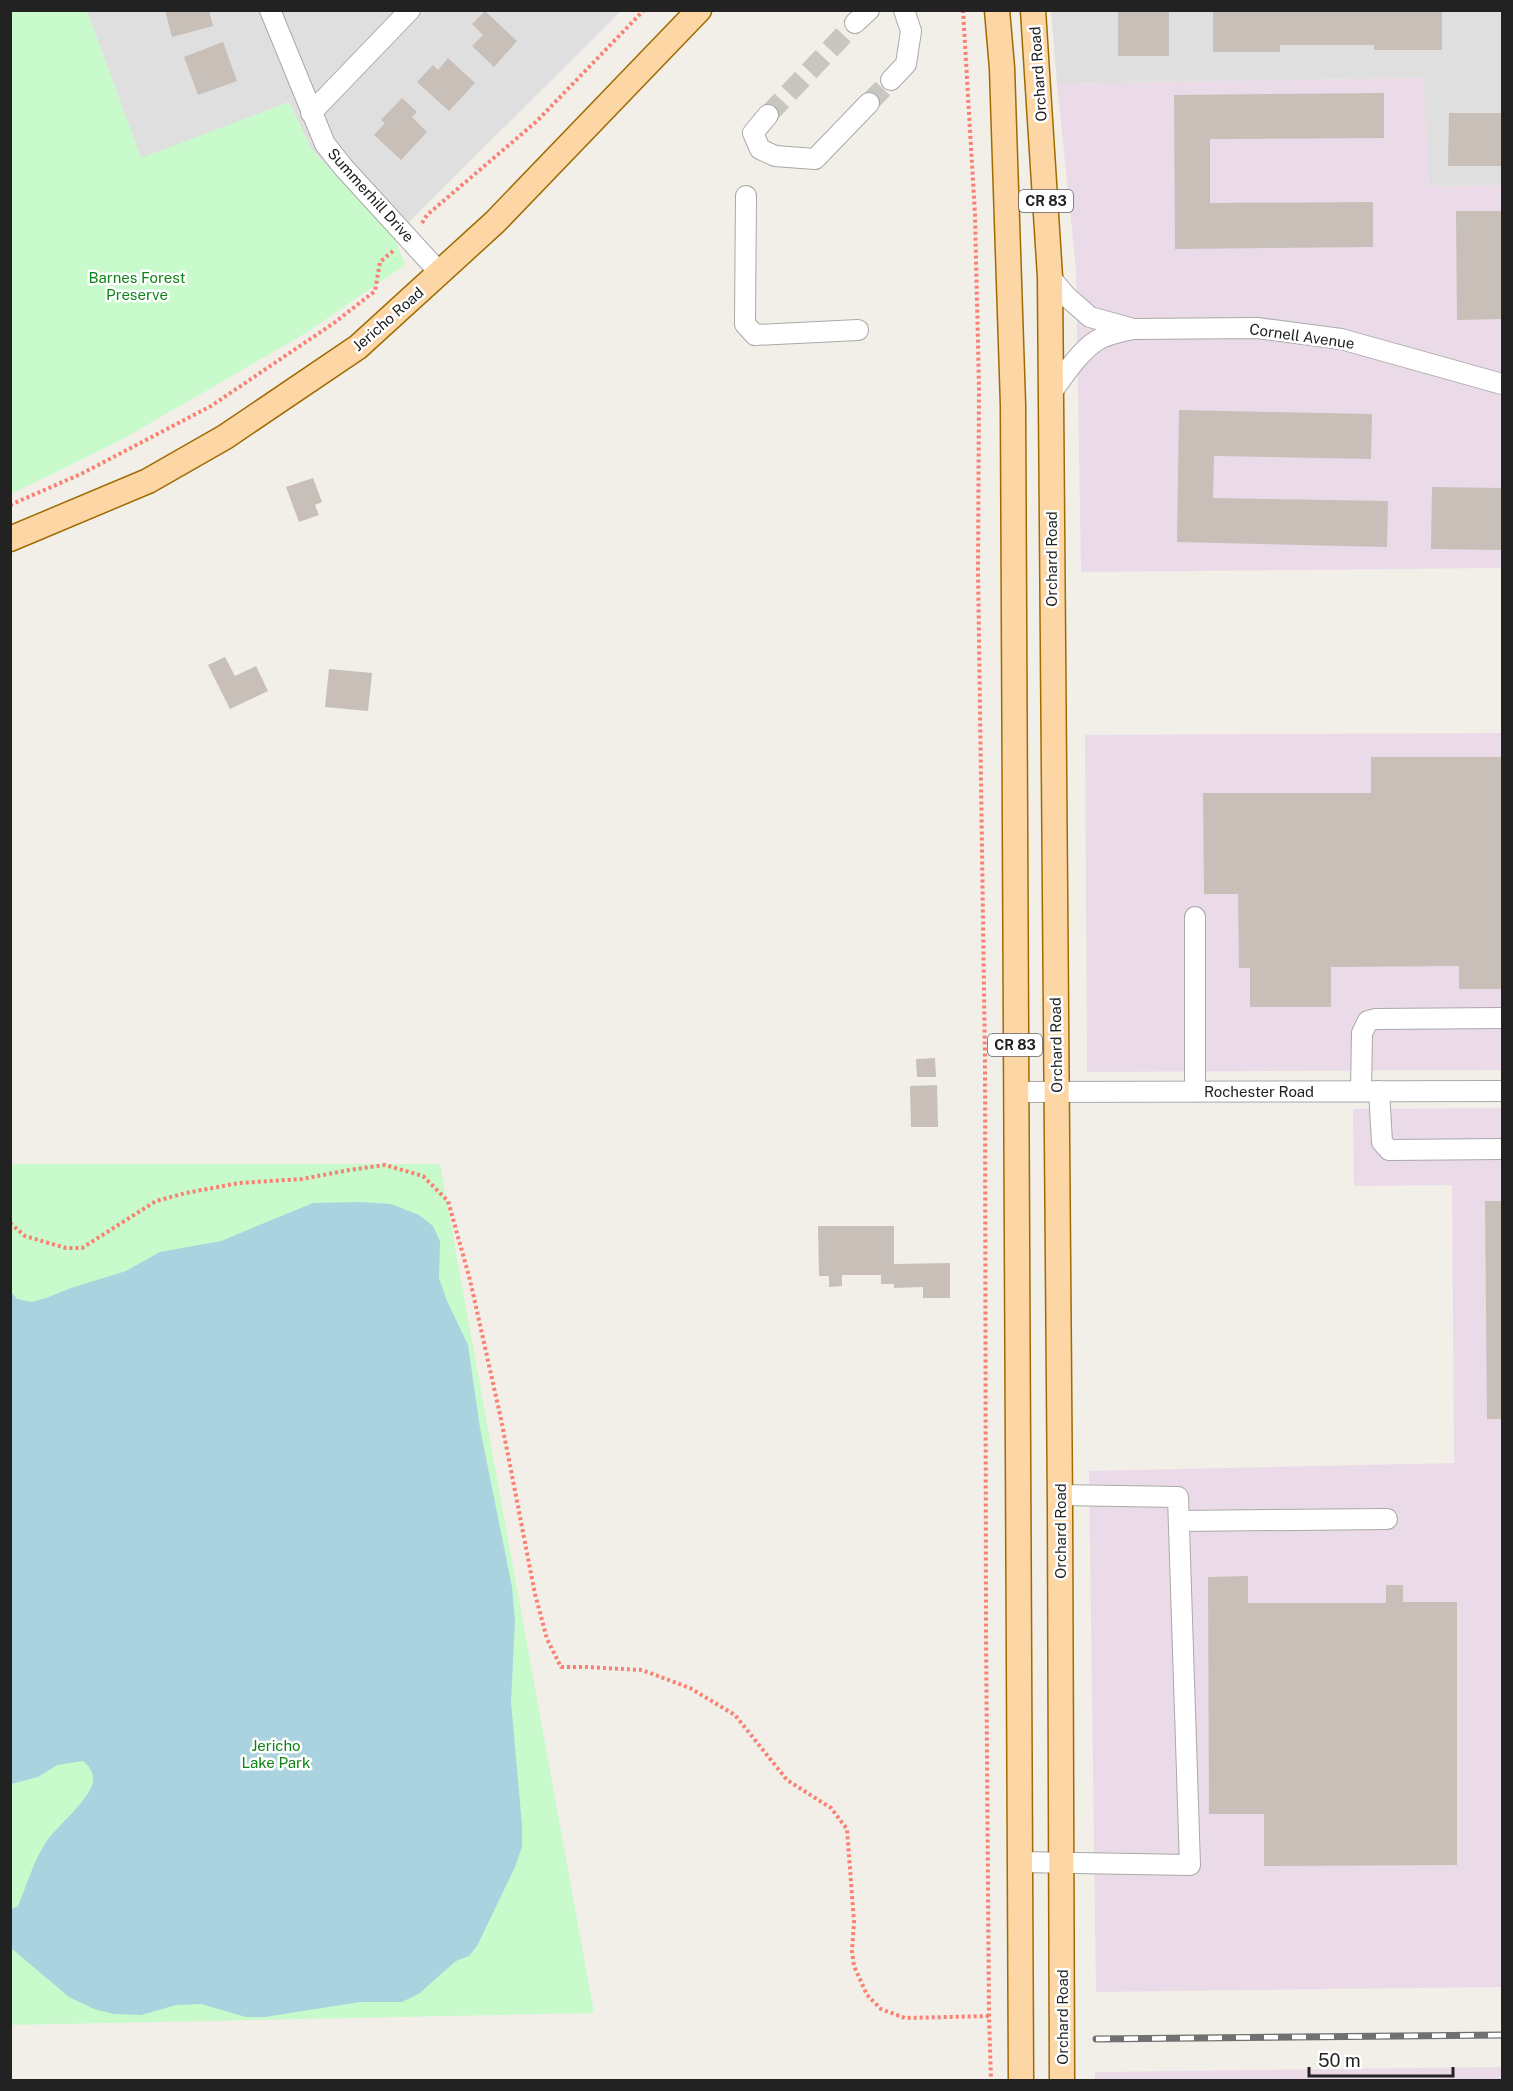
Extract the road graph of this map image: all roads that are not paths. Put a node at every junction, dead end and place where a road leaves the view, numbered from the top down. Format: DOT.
graph roads {
  1 [pos="270,10"];
  2 [pos="410,10"];
  3 [pos="699,10"];
  4 [pos="904,10"];
  5 [pos="997,10"];
  6 [pos="1033,10"];
  7 [pos="891,80"];
  8 [pos="869,103"];
  9 [pos="311,113"];
  10 [pos="768,115"];
  11 [pos="746,196"];
  12 [pos="440,273"];
  13 [pos="1050,277"];
  14 [pos="1133,329"];
  15 [pos="858,330"];
  16 [pos="1503,384"];
  17 [pos="1051,393"];
  18 [pos="10,539"];
  19 [pos="1195,917"];
  20 [pos="1503,1018"];
  21 [pos="1370,1091"];
  22 [pos="1503,1091"];
  23 [pos="1016,1092"];
  24 [pos="1056,1092"];
  25 [pos="1195,1092"];
  26 [pos="1503,1149"];
  27 [pos="1060,1495"];
  28 [pos="1387,1519"];
  29 [pos="1179,1521"];
  30 [pos="1020,1862"];
  31 [pos="1061,1864"];
  32 [pos="1021,2080"];
  33 [pos="1062,2080"];
  1 -- 9 [label="street, Summerhill Drive"];
  2 -- 9 [label="street"];
  3 -- 12 [label="main road, Jericho Road"];
  4 -- 7 [label="street"];
  5 -- 23 [label="main road, CR 83"];
  6 -- 13 [label="main road, Orchard Road / CR 83"];
  8 -- 10 [label="street"];
  9 -- 12 [label="street, Summerhill Drive"];
  11 -- 15 [label="street"];
  12 -- 18 [label="main road, Jericho Road"];
  13 -- 14 [label="street, Cornell Avenue"];
  13 -- 17 [label="main road, Orchard Road / CR 83"];
  14 -- 16 [label="street, Cornell Avenue"];
  14 -- 17 [label="street, Cornell Avenue"];
  17 -- 24 [label="main road, Orchard Road / CR 83"];
  19 -- 25 [label="street"];
  20 -- 21 [label="street"];
  21 -- 22 [label="street, Rochester Road"];
  21 -- 25 [label="street, Rochester Road"];
  21 -- 26 [label="street"];
  23 -- 24 [label="street, Rochester Road"];
  23 -- 30 [label="main road, CR 83"];
  24 -- 25 [label="street, Rochester Road"];
  24 -- 27 [label="main road, Orchard Road / CR 83"];
  27 -- 29 [label="street"];
  27 -- 31 [label="main road, Orchard Road / CR 83"];
  28 -- 29 [label="street"];
  29 -- 31 [label="street"];
  30 -- 31 [label="street"];
  30 -- 32 [label="main road, CR 83"];
  31 -- 33 [label="main road, Orchard Road / CR 83"];
}
